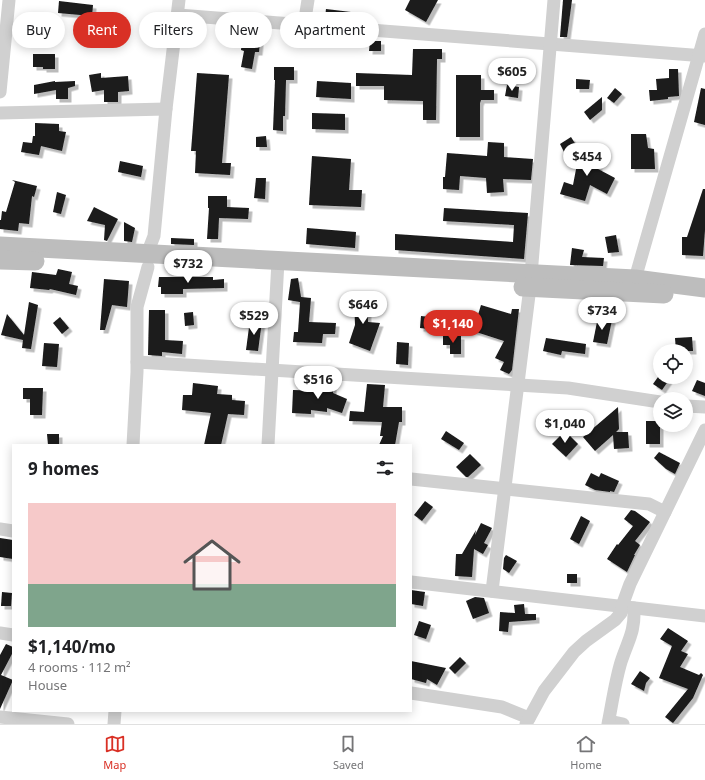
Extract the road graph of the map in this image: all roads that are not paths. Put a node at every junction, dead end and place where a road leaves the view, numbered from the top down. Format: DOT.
graph roads {
  1 [pos="9,0"];
  2 [pos="179,0"];
  3 [pos="308,0"];
  4 [pos="554,0"];
  5 [pos="178,12"];
  6 [pos="306,12"];
  7 [pos="207,17"];
  8 [pos="280,23"];
  9 [pos="379,31"];
  10 [pos="705,34"];
  11 [pos="550,45"];
  12 [pos="174,48"];
  13 [pos="702,56"];
  14 [pos="0,92"];
  15 [pos="166,109"];
  16 [pos="0,113"];
  17 [pos="0,246"];
  18 [pos="0,260"];
  19 [pos="147,261"];
  20 [pos="278,266"];
  21 [pos="635,279"];
  22 [pos="530,280"];
  23 [pos="705,288"];
  24 [pos="705,296"];
  25 [pos="136,362"];
  26 [pos="272,370"];
  27 [pos="518,386"];
  28 [pos="653,401"];
  29 [pos="693,406"];
  30 [pos="705,407"];
  31 [pos="705,430"];
  32 [pos="133,444"];
  33 [pos="268,444"];
  34 [pos="412,479"];
  35 [pos="505,489"];
  36 [pos="665,512"];
  37 [pos="0,528"];
  38 [pos="12,531"];
  39 [pos="412,582"];
  40 [pos="492,591"];
  41 [pos="628,607"];
  42 [pos="705,616"];
  43 [pos="0,633"];
  44 [pos="12,635"];
  45 [pos="412,693"];
  46 [pos="115,712"];
  47 [pos="0,717"];
  48 [pos="528,721"];
  49 [pos="609,723"];
  50 [pos="68,724"];
  51 [pos="114,724"];
  52 [pos="623,724"];
  1 -- 14 [label="street"];
  2 -- 5 [label="street"];
  3 -- 6 [label="street"];
  4 -- 11 [label="street"];
  7 -- 8 [label="street"];
  9 -- 11 [label="street"];
  10 -- 13 [label="street"];
  11 -- 13 [label="street"];
  11 -- 22 [label="street"];
  12 -- 15 [label="street"];
  13 -- 21 [label="street"];
  15 -- 16 [label="street"];
  15 -- 19 [label="street"];
  17 -- 19 [label="street"];
  18 -- 19 [label="street"];
  19 -- 20 [label="street"];
  19 -- 25 [label="street"];
  20 -- 22 [label="street"];
  20 -- 26 [label="street"];
  21 -- 22 [label="street"];
  21 -- 23 [label="street"];
  22 -- 24 [label="street"];
  22 -- 27 [label="street"];
  25 -- 26 [label="street"];
  25 -- 32 [label="street"];
  26 -- 27 [label="street"];
  26 -- 33 [label="street"];
  27 -- 28 [label="street"];
  27 -- 35 [label="street"];
  29 -- 30 [label="street"];
  31 -- 36 [label="street"];
  34 -- 35 [label="street"];
  35 -- 36 [label="street"];
  35 -- 40 [label="street"];
  36 -- 41 [label="street"];
  37 -- 38 [label="street"];
  39 -- 40 [label="street"];
  40 -- 41 [label="street"];
  41 -- 42 [label="street"];
  41 -- 48 [label="street"];
  41 -- 49 [label="street"];
  43 -- 44 [label="street"];
  45 -- 48 [label="street"];
  46 -- 51 [label="street"];
  47 -- 50 [label="street"];
  49 -- 52 [label="street"];
}
